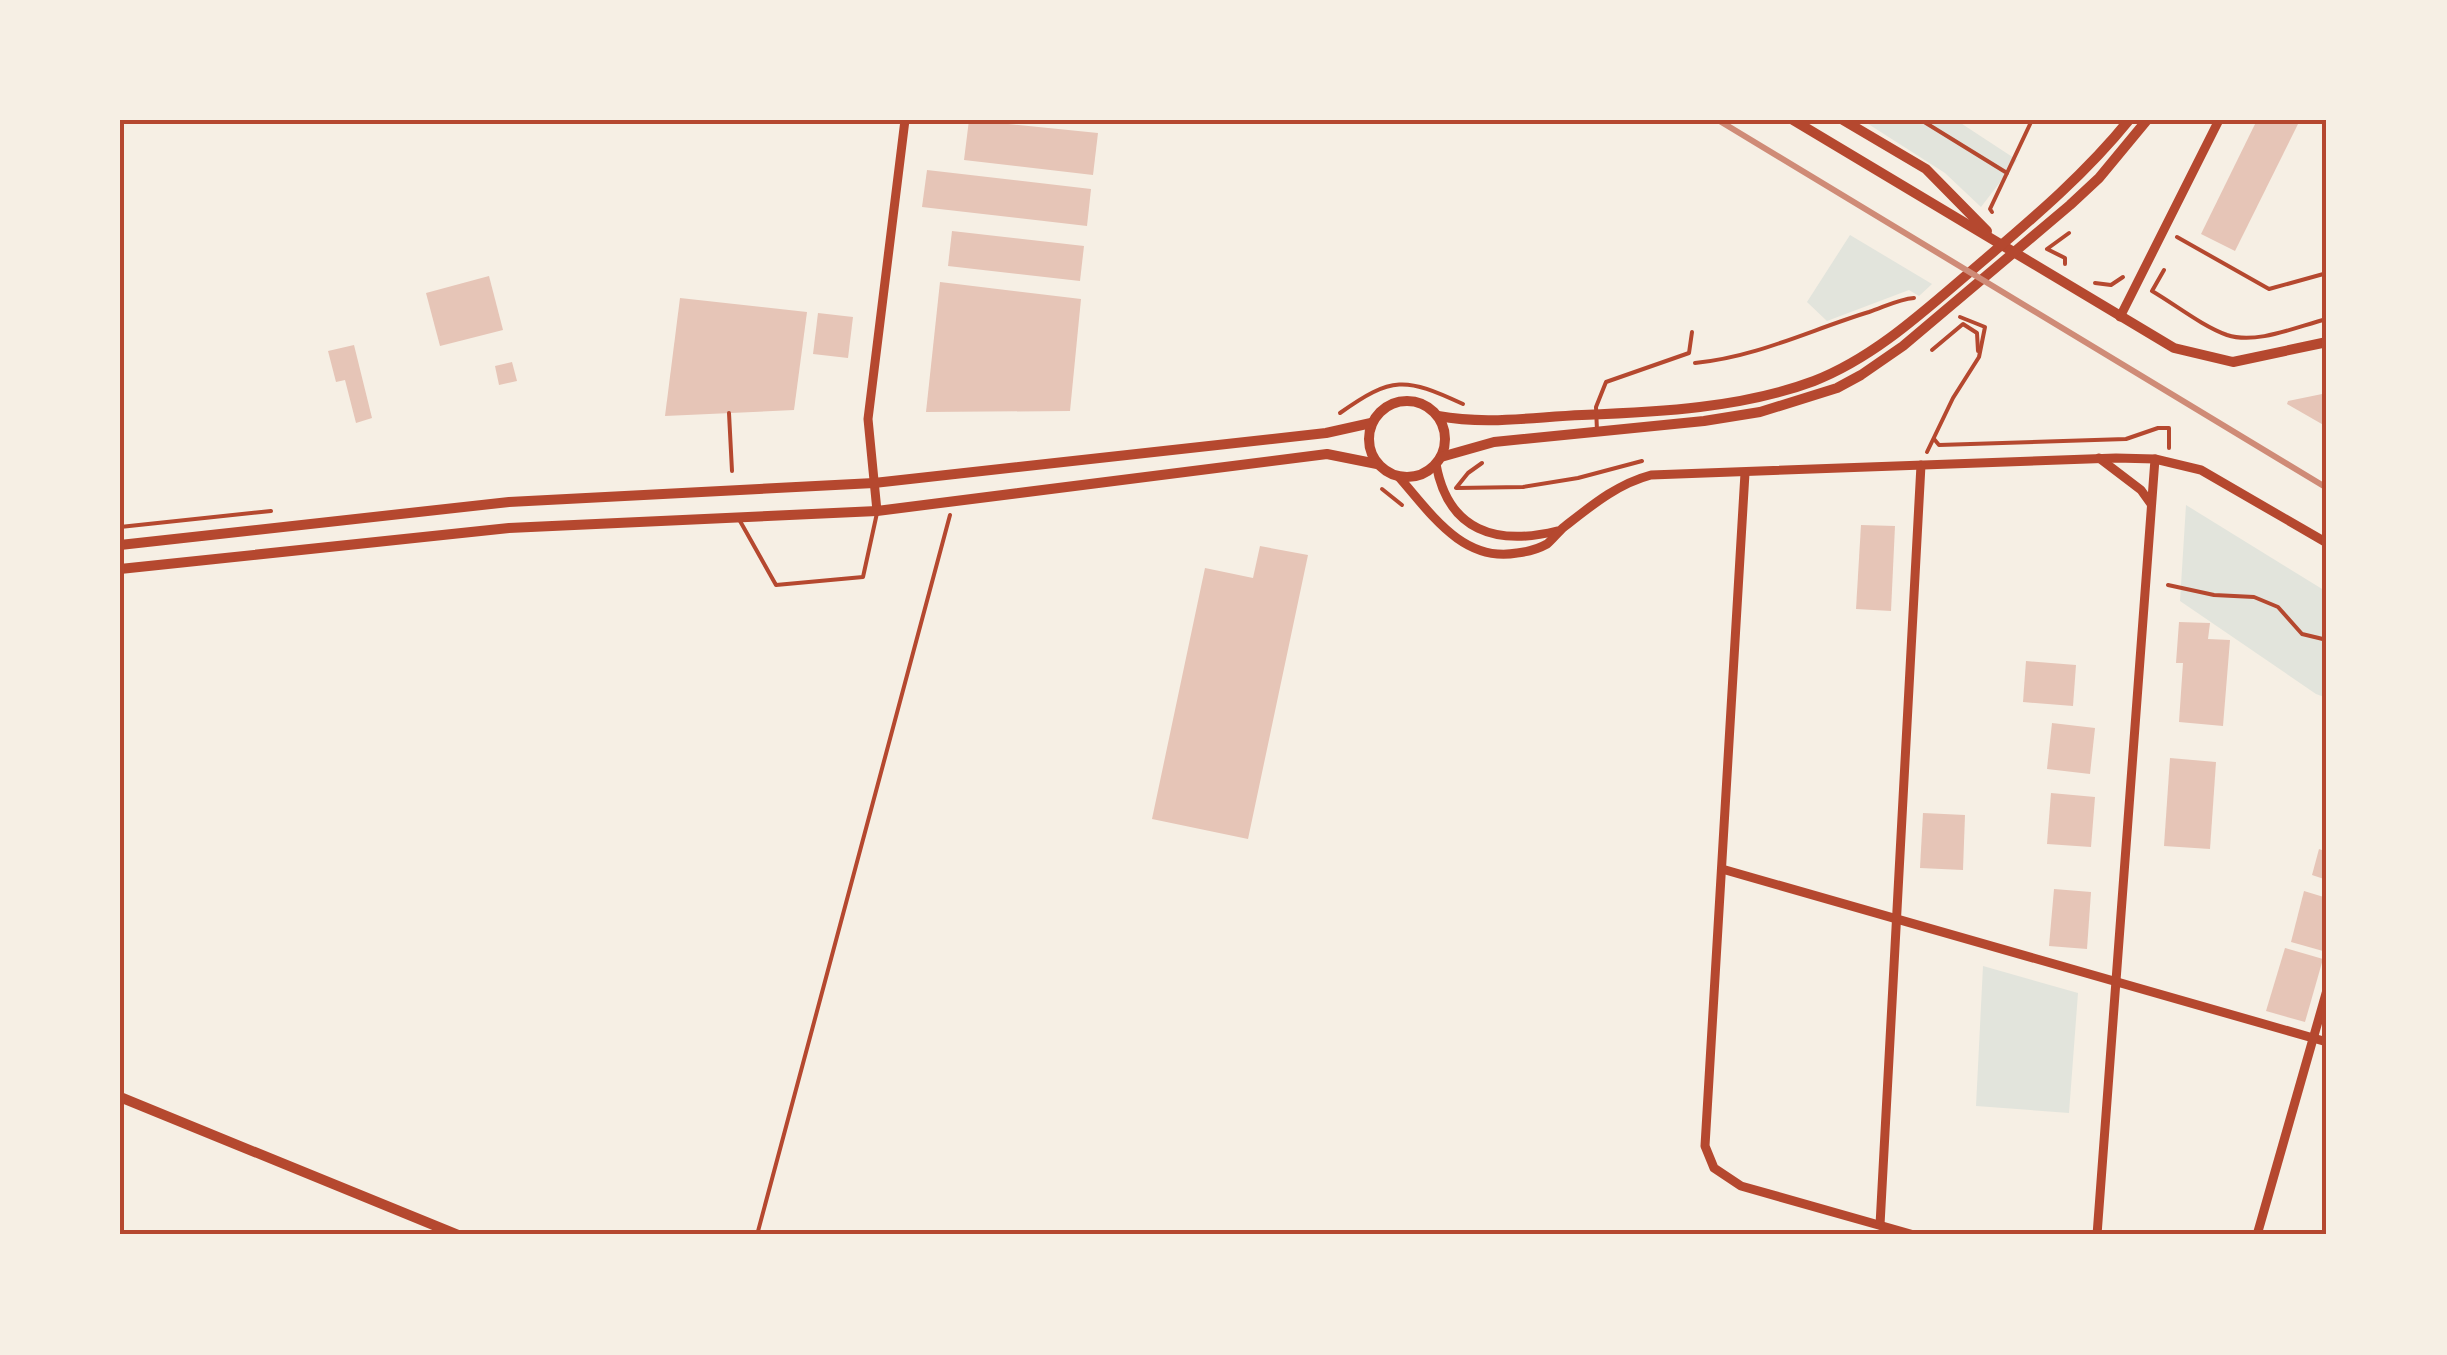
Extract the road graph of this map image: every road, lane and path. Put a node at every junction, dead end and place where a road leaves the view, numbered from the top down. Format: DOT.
graph roads {
  1 [pos="905,120"];
  2 [pos="1793,120"];
  3 [pos="1843,120"];
  4 [pos="1920,120"];
  5 [pos="2032,120"];
  6 [pos="2128,120"];
  7 [pos="2147,120"];
  8 [pos="2219,120"];
  9 [pos="2007,173"];
  10 [pos="1998,220"];
  11 [pos="2164,230"];
  12 [pos="2069,233"];
  13 [pos="1992,236"];
  14 [pos="2047,254"];
  15 [pos="2065,264"];
  16 [pos="2164,270"];
  17 [pos="2078,273"];
  18 [pos="2130,273"];
  19 [pos="2327,273"];
  20 [pos="2091,282"];
  21 [pos="1945,311"];
  22 [pos="2120,318"];
  23 [pos="2327,318"];
  24 [pos="1692,332"];
  25 [pos="2327,342"];
  26 [pos="1932,350"];
  27 [pos="1979,357"];
  28 [pos="1689,363"];
  29 [pos="1466,406"];
  30 [pos="729,413"];
  31 [pos="1596,414"];
  32 [pos="1336,416"];
  33 [pos="1438,416"];
  34 [pos="1371,423"];
  35 [pos="1597,432"];
  36 [pos="2099,458"];
  37 [pos="1492,459"];
  38 [pos="2154,459"];
  39 [pos="1438,460"];
  40 [pos="1648,460"];
  41 [pos="2169,463"];
  42 [pos="1377,464"];
  43 [pos="1921,465"];
  44 [pos="732,471"];
  45 [pos="1746,472"];
  46 [pos="1398,476"];
  47 [pos="741,477"];
  48 [pos="722,478"];
  49 [pos="874,483"];
  50 [pos="954,500"];
  51 [pos="2151,504"];
  52 [pos="279,511"];
  53 [pos="877,511"];
  54 [pos="738,517"];
  55 [pos="120,527"];
  56 [pos="1560,531"];
  57 [pos="2327,542"];
  58 [pos="120,545"];
  59 [pos="120,569"];
  60 [pos="2168,585"];
  61 [pos="2327,640"];
  62 [pos="1722,869"];
  63 [pos="1898,919"];
  64 [pos="2116,982"];
  65 [pos="2327,990"];
  66 [pos="2313,1038"];
  67 [pos="2327,1042"];
  68 [pos="120,1097"];
  69 [pos="1880,1226"];
  70 [pos="458,1235"];
  71 [pos="757,1235"];
  72 [pos="1914,1235"];
  73 [pos="2097,1235"];
  74 [pos="2257,1235"];
  1 -- 49 [label="street"];
  2 -- 13 [label="street"];
  3 -- 13 [label="street"];
  4 -- 9 [label="path"];
  5 -- 9 [label="path"];
  6 -- 31 [label="street"];
  7 -- 21 [label="street"];
  8 -- 11 [label="street"];
  9 -- 10 [label="path"];
  11 -- 19 [label="path"];
  11 -- 22 [label="street"];
  12 -- 15 [label="path"];
  13 -- 22 [label="street"];
  14 -- 15 [label="path"];
  15 -- 17 [label="path"];
  16 -- 23 [label="path"];
  18 -- 20 [label="path"];
  21 -- 27 [label="path"];
  21 -- 28 [label="path"];
  21 -- 35 [label="street"];
  22 -- 25 [label="street"];
  24 -- 31 [label="lane"];
  26 -- 27 [label="path"];
  27 -- 41 [label="path"];
  29 -- 32 [label="path"];
  30 -- 44 [label="path"];
  31 -- 33 [label="street"];
  31 -- 35 [label="lane"];
  33 -- 34 [label="street"];
  33 -- 39 [label="street"];
  34 -- 42 [label="street"];
  34 -- 49 [label="street"];
  35 -- 39 [label="street"];
  36 -- 38 [label="street"];
  36 -- 43 [label="street"];
  36 -- 51 [label="street"];
  37 -- 40 [label="path"];
  38 -- 41 [label="street"];
  38 -- 51 [label="street"];
  39 -- 46 [label="street"];
  39 -- 56 [label="street"];
  41 -- 57 [label="street"];
  42 -- 46 [label="street"];
  42 -- 50 [label="street"];
  43 -- 45 [label="street"];
  43 -- 63 [label="street"];
  45 -- 56 [label="street"];
  45 -- 62 [label="street"];
  46 -- 56 [label="street"];
  47 -- 48 [label="path"];
  49 -- 53 [label="street"];
  49 -- 58 [label="street"];
  50 -- 53 [label="street"];
  50 -- 71 [label="path"];
  51 -- 64 [label="street"];
  52 -- 55 [label="path"];
  53 -- 54 [label="street"];
  53 -- 54 [label="lane"];
  54 -- 59 [label="street"];
  60 -- 61 [label="path"];
  62 -- 63 [label="street"];
  62 -- 69 [label="street"];
  63 -- 64 [label="street"];
  63 -- 69 [label="street"];
  64 -- 66 [label="street"];
  64 -- 73 [label="street"];
  65 -- 66 [label="street"];
  66 -- 67 [label="street"];
  66 -- 74 [label="street"];
  68 -- 70 [label="street"];
  69 -- 72 [label="street"];
}
